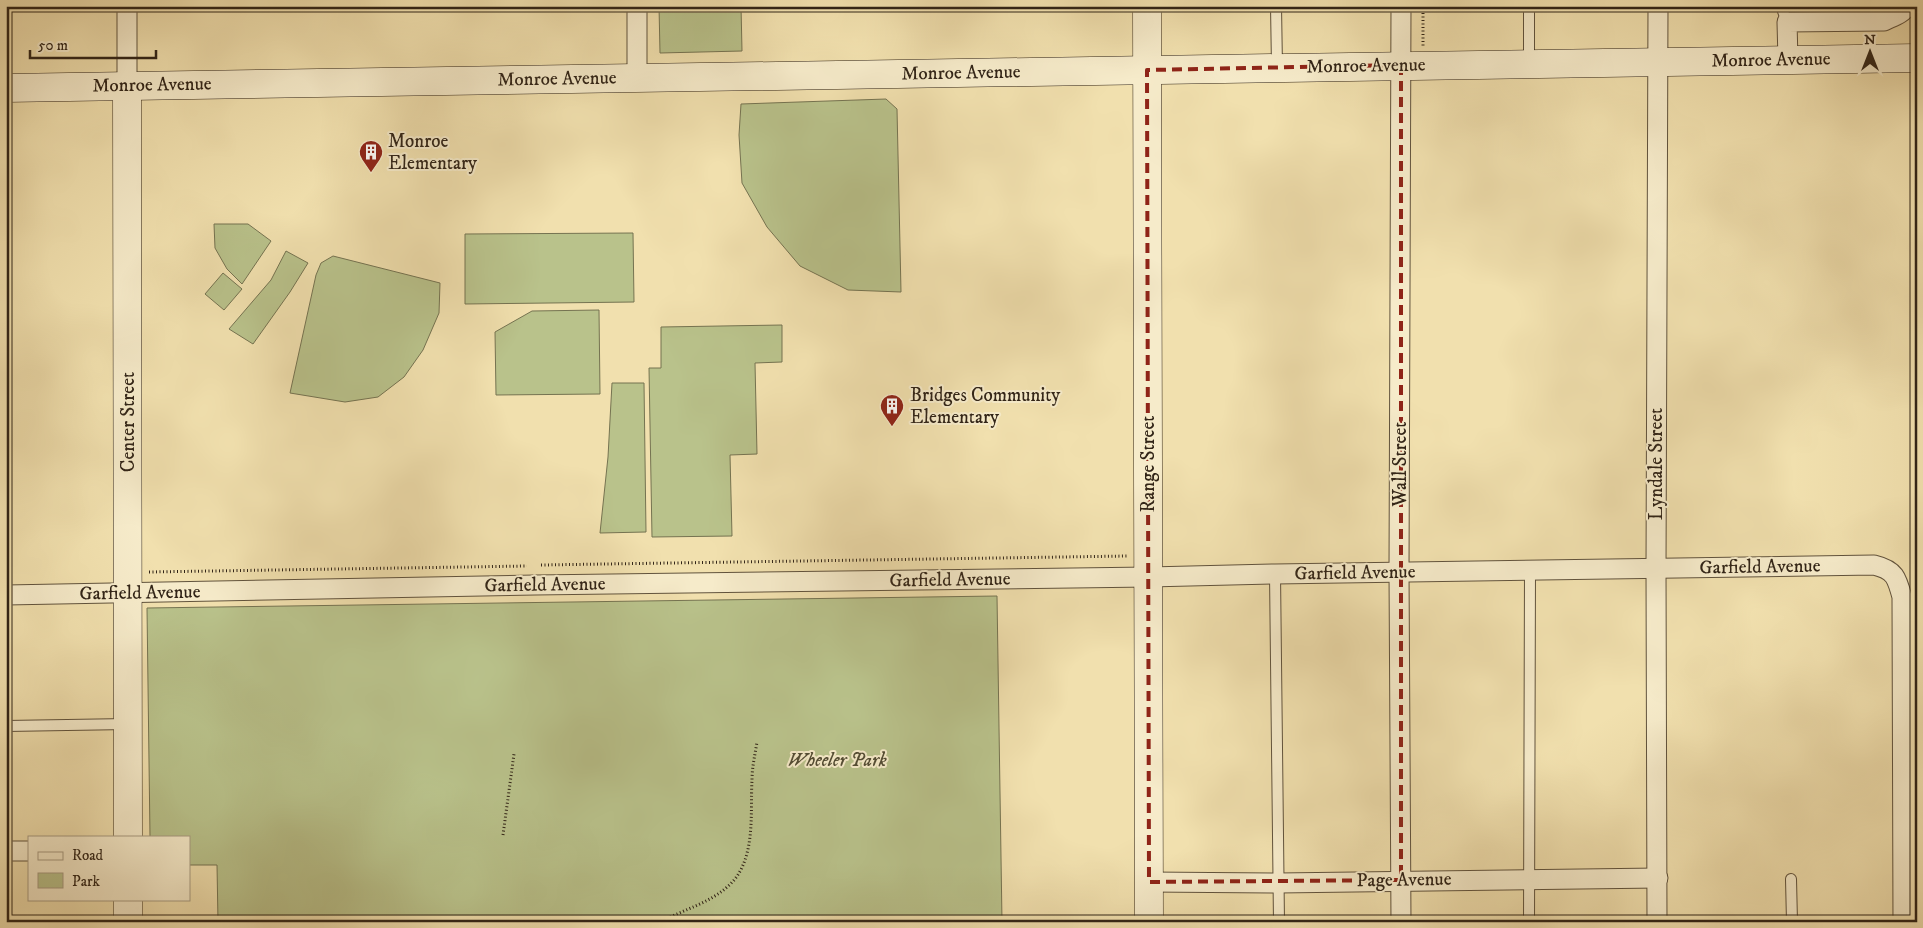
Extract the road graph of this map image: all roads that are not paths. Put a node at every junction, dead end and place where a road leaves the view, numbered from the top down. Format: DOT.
graph roads {
  1 [pos="127,6"];
  2 [pos="637,6"];
  3 [pos="1147,6"];
  4 [pos="1276,6"];
  5 [pos="1401,6"];
  6 [pos="1529,6"];
  7 [pos="1658,6"];
  8 [pos="1907,6"];
  9 [pos="1784,14"];
  10 [pos="1917,58"];
  11 [pos="1788,60"];
  12 [pos="1658,61"];
  13 [pos="1529,63"];
  14 [pos="1408,65"];
  15 [pos="1277,68"];
  16 [pos="1146,70"];
  17 [pos="637,78"];
  18 [pos="127,85"];
  19 [pos="6,88"];
  20 [pos="1149,569"];
  21 [pos="1656,569"];
  22 [pos="1530,570"];
  23 [pos="1399,572"];
  24 [pos="1275,574"];
  25 [pos="128,583"];
  26 [pos="6,596"];
  27 [pos="128,724"];
  28 [pos="6,726"];
  29 [pos="128,836"];
  30 [pos="28,850"];
  31 [pos="6,851"];
  32 [pos="1658,878"];
  33 [pos="1791,879"];
  34 [pos="1401,880"];
  35 [pos="1529,880"];
  36 [pos="1149,882"];
  37 [pos="1279,882"];
  38 [pos="128,900"];
  39 [pos="128,922"];
  40 [pos="1149,922"];
  41 [pos="1279,922"];
  42 [pos="1401,922"];
  43 [pos="1529,922"];
  44 [pos="1658,922"];
  45 [pos="1792,922"];
  46 [pos="1903,922"];
  1 -- 18 [label="street, Center Street"];
  2 -- 17 [label="street"];
  3 -- 16 [label="street, Range Street"];
  4 -- 15 [label="lane"];
  5 -- 14 [label="street, Wall Street"];
  6 -- 13 [label="lane"];
  7 -- 12 [label="street, Lyndale Street"];
  8 -- 9 [label="street"];
  9 -- 11 [label="street"];
  10 -- 11 [label="street, Monroe Avenue"];
  11 -- 12 [label="street, Monroe Avenue"];
  12 -- 13 [label="street, Monroe Avenue"];
  12 -- 21 [label="street, Lyndale Street"];
  13 -- 14 [label="street, Monroe Avenue"];
  14 -- 15 [label="street, Monroe Avenue"];
  14 -- 23 [label="street, Wall Street"];
  15 -- 16 [label="street, Monroe Avenue"];
  16 -- 17 [label="street, Monroe Avenue"];
  16 -- 20 [label="street, Range Street"];
  17 -- 18 [label="street, Monroe Avenue"];
  18 -- 19 [label="street, Monroe Avenue"];
  18 -- 25 [label="street, Center Street"];
  20 -- 24 [label="street, Garfield Avenue"];
  20 -- 25 [label="street, Garfield Avenue"];
  20 -- 36 [label="street, Range Street"];
  21 -- 22 [label="street, Garfield Avenue"];
  21 -- 32 [label="street, Lyndale Street"];
  21 -- 46 [label="street, Garfield Avenue"];
  22 -- 23 [label="street, Garfield Avenue"];
  22 -- 35 [label="lane"];
  23 -- 24 [label="street, Garfield Avenue"];
  23 -- 34 [label="street, Wall Street"];
  24 -- 37 [label="lane"];
  25 -- 26 [label="street, Garfield Avenue"];
  25 -- 27 [label="street, Center Street"];
  27 -- 28 [label="lane"];
  27 -- 29 [label="street, Center Street"];
  30 -- 31 [label="street"];
  32 -- 35 [label="street, Page Avenue"];
  32 -- 44 [label="street, Lyndale Street"];
  33 -- 45 [label="lane"];
  34 -- 35 [label="street, Page Avenue"];
  34 -- 37 [label="street, Page Avenue"];
  34 -- 42 [label="street, Wall Street"];
  35 -- 43 [label="lane"];
  36 -- 37 [label="street, Page Avenue"];
  36 -- 40 [label="street, Range Street"];
  37 -- 41 [label="lane"];
  38 -- 39 [label="street"];
}
